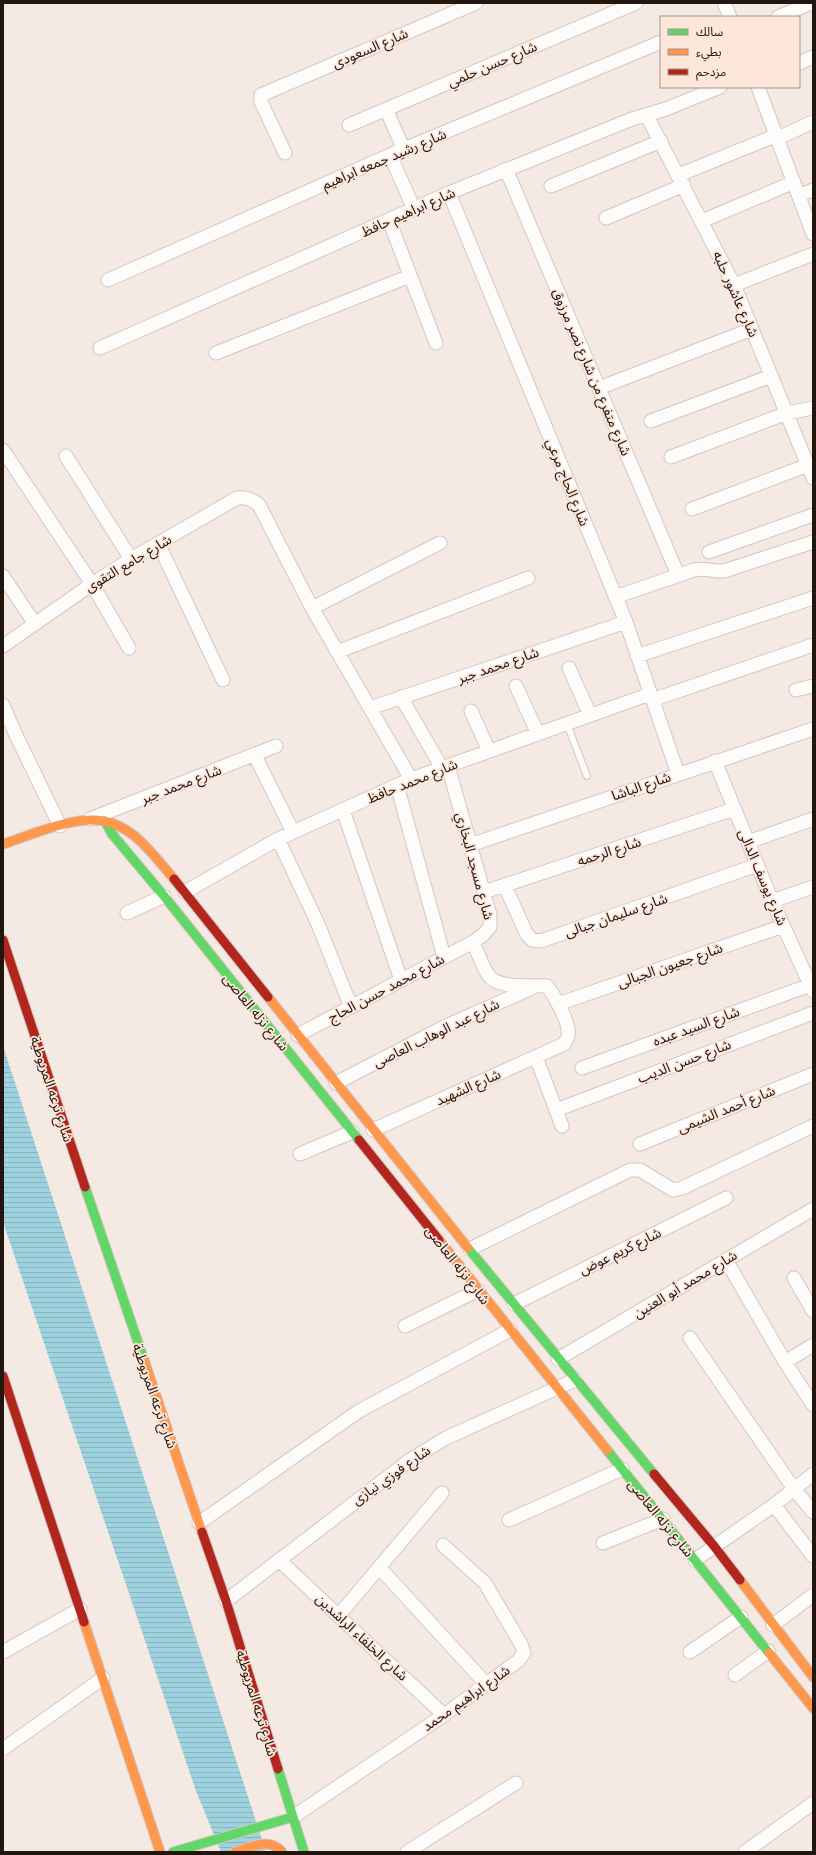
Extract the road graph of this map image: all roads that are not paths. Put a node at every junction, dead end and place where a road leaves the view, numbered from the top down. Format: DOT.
graph roads {
  1 [pos="476,3"];
  2 [pos="636,3"];
  3 [pos="811,3"];
  4 [pos="780,16"];
  5 [pos="660,42"];
  6 [pos="813,57"];
  7 [pos="800,63"];
  8 [pos="717,88"];
  9 [pos="758,88"];
  10 [pos="386,108"];
  11 [pos="647,116"];
  12 [pos="813,122"];
  13 [pos="349,125"];
  14 [pos="777,136"];
  15 [pos="661,141"];
  16 [pos="404,150"];
  17 [pos="285,154"];
  18 [pos="390,155"];
  19 [pos="506,169"];
  20 [pos="681,180"];
  21 [pos="794,182"];
  22 [pos="551,186"];
  23 [pos="813,190"];
  24 [pos="449,193"];
  25 [pos="799,195"];
  26 [pos="414,209"];
  27 [pos="606,218"];
  28 [pos="389,220"];
  29 [pos="702,221"];
  30 [pos="813,234"];
  31 [pos="813,254"];
  32 [pos="410,276"];
  33 [pos="108,280"];
  34 [pos="734,285"];
  35 [pos="752,329"];
  36 [pos="436,343"];
  37 [pos="100,348"];
  38 [pos="216,353"];
  39 [pos="771,376"];
  40 [pos="599,388"];
  41 [pos="813,408"];
  42 [pos="787,414"];
  43 [pos="651,421"];
  44 [pos="3,450"];
  45 [pos="66,456"];
  46 [pos="671,457"];
  47 [pos="809,462"];
  48 [pos="813,478"];
  49 [pos="692,508"];
  50 [pos="813,515"];
  51 [pos="813,542"];
  52 [pos="440,543"];
  53 [pos="158,544"];
  54 [pos="709,552"];
  55 [pos="131,559"];
  56 [pos="678,575"];
  57 [pos="3,576"];
  58 [pos="528,578"];
  59 [pos="92,584"];
  60 [pos="615,597"];
  61 [pos="813,598"];
  62 [pos="312,608"];
  63 [pos="626,622"];
  64 [pos="34,624"];
  65 [pos="813,645"];
  66 [pos="3,646"];
  67 [pos="129,648"];
  68 [pos="337,652"];
  69 [pos="637,656"];
  70 [pos="569,668"];
  71 [pos="223,680"];
  72 [pos="516,686"];
  73 [pos="813,686"];
  74 [pos="796,690"];
  75 [pos="652,697"];
  76 [pos="401,698"];
  77 [pos="3,705"];
  78 [pos="370,708"];
  79 [pos="471,710"];
  80 [pos="590,715"];
  81 [pos="567,724"];
  82 [pos="813,729"];
  83 [pos="538,734"];
  84 [pos="276,746"];
  85 [pos="489,751"];
  86 [pos="255,756"];
  87 [pos="715,761"];
  88 [pos="445,767"];
  89 [pos="678,774"];
  90 [pos="587,776"];
  91 [pos="411,779"];
  92 [pos="397,785"];
  93 [pos="734,809"];
  94 [pos="343,810"];
  95 [pos="813,819"];
  96 [pos="86,820"];
  97 [pos="105,821"];
  98 [pos="60,826"];
  99 [pos="293,832"];
  100 [pos="278,839"];
  101 [pos="748,842"];
  102 [pos="3,844"];
  103 [pos="470,845"];
  104 [pos="757,865"];
  105 [pos="505,886"];
  106 [pos="813,887"];
  107 [pos="185,892"];
  108 [pos="484,892"];
  109 [pos="164,896"];
  110 [pos="772,901"];
  111 [pos="127,913"];
  112 [pos="783,926"];
  113 [pos="3,940"];
  114 [pos="474,942"];
  115 [pos="231,950"];
  116 [pos="444,957"];
  117 [pos="215,961"];
  118 [pos="401,980"];
  119 [pos="810,980"];
  120 [pos="537,986"];
  121 [pos="558,1004"];
  122 [pos="351,1007"];
  123 [pos="813,1013"];
  124 [pos="298,1035"];
  125 [pos="536,1057"];
  126 [pos="582,1068"];
  127 [pos="813,1074"];
  128 [pos="336,1083"];
  129 [pos="357,1109"];
  130 [pos="556,1110"];
  131 [pos="342,1119"];
  132 [pos="562,1126"];
  133 [pos="813,1126"];
  134 [pos="373,1130"];
  135 [pos="352,1132"];
  136 [pos="640,1144"];
  137 [pos="300,1154"];
  138 [pos="726,1198"];
  139 [pos="813,1209"];
  140 [pos="470,1249"];
  141 [pos="726,1260"];
  142 [pos="794,1278"];
  143 [pos="478,1290"];
  144 [pos="514,1304"];
  145 [pos="813,1311"];
  146 [pos="405,1326"];
  147 [pos="510,1330"];
  148 [pos="690,1338"];
  149 [pos="813,1345"];
  150 [pos="558,1359"];
  151 [pos="786,1362"];
  152 [pos="3,1376"];
  153 [pos="575,1380"];
  154 [pos="556,1388"];
  155 [pos="811,1398"];
  156 [pos="622,1469"];
  157 [pos="813,1474"];
  158 [pos="794,1489"];
  159 [pos="442,1493"];
  160 [pos="774,1505"];
  161 [pos="813,1512"];
  162 [pos="663,1519"];
  163 [pos="509,1520"];
  164 [pos="199,1523"];
  165 [pos="603,1543"];
  166 [pos="443,1545"];
  167 [pos="714,1546"];
  168 [pos="813,1556"];
  169 [pos="279,1560"];
  170 [pos="695,1560"];
  171 [pos="379,1567"];
  172 [pos="813,1595"];
  173 [pos="226,1601"];
  174 [pos="80,1609"];
  175 [pos="339,1615"];
  176 [pos="741,1617"];
  177 [pos="773,1625"];
  178 [pos="768,1651"];
  179 [pos="3,1652"];
  180 [pos="690,1652"];
  181 [pos="735,1675"];
  182 [pos="813,1677"];
  183 [pos="103,1678"];
  184 [pos="486,1684"];
  185 [pos="813,1708"];
  186 [pos="444,1715"];
  187 [pos="3,1748"];
  188 [pos="516,1783"];
  189 [pos="813,1803"];
  190 [pos="293,1817"];
  191 [pos="160,1852"];
  192 [pos="173,1852"];
  193 [pos="235,1852"];
  194 [pos="282,1852"];
  195 [pos="304,1852"];
  196 [pos="407,1852"];
  197 [pos="745,1852"];
  1 -- 17 [label="street, شارع السعودى"];
  2 -- 10 [label="street, شارع حسن حلمي"];
  3 -- 4 [label="street"];
  5 -- 16 [label="street, شارع رشيد جمعه ابراهيم"];
  6 -- 7 [label="street"];
  8 -- 11 [label="street, شارع ابراهيم حافظ"];
  9 -- 14 [label="street"];
  10 -- 13 [label="street, شارع حسن حلمي"];
  10 -- 16 [label="street"];
  11 -- 15 [label="street, شارع عاشور حلبه"];
  11 -- 19 [label="street, شارع ابراهيم حافظ"];
  12 -- 14 [label="street"];
  14 -- 20 [label="street"];
  14 -- 21 [label="street"];
  15 -- 20 [label="street, شارع عاشور حلبه"];
  15 -- 22 [label="street"];
  16 -- 18 [label="street, شارع رشيد جمعه ابراهيم"];
  18 -- 26 [label="street"];
  18 -- 33 [label="street, شارع رشيد جمعه ابراهيم"];
  19 -- 24 [label="street, شارع ابراهيم حافظ"];
  19 -- 40 [label="street, شارع متفرع من شارع نصر مرزوق"];
  20 -- 27 [label="street"];
  20 -- 29 [label="street, شارع عاشور حلبه"];
  21 -- 25 [label="street"];
  21 -- 29 [label="street"];
  23 -- 25 [label="street"];
  24 -- 26 [label="street, شارع ابراهيم حافظ"];
  24 -- 60 [label="street, شارع الحاج مرعي"];
  25 -- 30 [label="street"];
  26 -- 28 [label="street, شارع ابراهيم حافظ"];
  28 -- 32 [label="street"];
  28 -- 37 [label="street, شارع ابراهيم حافظ"];
  29 -- 34 [label="street, شارع عاشور حلبه"];
  31 -- 34 [label="street"];
  32 -- 36 [label="street"];
  32 -- 38 [label="street"];
  34 -- 35 [label="street, شارع عاشور حلبه"];
  35 -- 39 [label="street, شارع عاشور حلبه"];
  35 -- 40 [label="street"];
  39 -- 42 [label="street, شارع عاشور حلبه"];
  39 -- 43 [label="street"];
  40 -- 56 [label="street, شارع متفرع من شارع نصر مرزوق"];
  41 -- 42 [label="street"];
  42 -- 46 [label="street"];
  42 -- 47 [label="street, شارع عاشور حلبه"];
  44 -- 59 [label="street"];
  45 -- 55 [label="street"];
  47 -- 48 [label="street, شارع عاشور حلبه"];
  47 -- 49 [label="street"];
  50 -- 54 [label="street"];
  51 -- 56 [label="street"];
  52 -- 62 [label="street"];
  53 -- 55 [label="street, شارع جامع التقوى"];
  53 -- 62 [label="street, شارع جامع التقوى"];
  53 -- 71 [label="street"];
  55 -- 59 [label="street, شارع جامع التقوى"];
  56 -- 60 [label="street"];
  57 -- 64 [label="street"];
  58 -- 68 [label="street"];
  59 -- 64 [label="street, شارع جامع التقوى"];
  59 -- 67 [label="street"];
  60 -- 63 [label="street, شارع الحاج مرعي"];
  61 -- 69 [label="street"];
  62 -- 68 [label="street"];
  63 -- 69 [label="street, شارع الحاج مرعي"];
  63 -- 76 [label="street, شارع محمد جبر"];
  64 -- 66 [label="street, شارع جامع التقوى"];
  65 -- 75 [label="street, شارع محمد حافظ"];
  68 -- 78 [label="street"];
  69 -- 75 [label="street, شارع الحاج مرعي"];
  70 -- 80 [label="street"];
  72 -- 83 [label="street"];
  73 -- 74 [label="street"];
  75 -- 80 [label="street, شارع محمد حافظ"];
  75 -- 89 [label="street, شارع الحاج مرعي"];
  76 -- 78 [label="street, شارع محمد جبر"];
  76 -- 88 [label="street, شارع مسجد البخاري"];
  77 -- 98 [label="street"];
  78 -- 91 [label="street"];
  79 -- 85 [label="street"];
  80 -- 81 [label="street, شارع محمد حافظ"];
  81 -- 83 [label="street, شارع محمد حافظ"];
  81 -- 90 [label="lane"];
  82 -- 87 [label="street, شارع الباشا"];
  83 -- 85 [label="street, شارع محمد حافظ"];
  84 -- 86 [label="street, شارع محمد جبر"];
  85 -- 88 [label="street, شارع محمد حافظ"];
  86 -- 96 [label="street, شارع محمد جبر"];
  86 -- 99 [label="street"];
  87 -- 89 [label="street, شارع الباشا"];
  87 -- 93 [label="street, شارع يوسف الدالى"];
  88 -- 91 [label="street, شارع محمد حافظ"];
  88 -- 103 [label="street, شارع مسجد البخاري"];
  89 -- 103 [label="street, شارع الباشا"];
  91 -- 92 [label="street, شارع محمد حافظ"];
  92 -- 94 [label="street, شارع محمد حافظ"];
  92 -- 116 [label="street"];
  93 -- 101 [label="street, شارع يوسف الدالى"];
  93 -- 105 [label="street, شارع الرحمه"];
  94 -- 99 [label="street, شارع محمد حافظ"];
  94 -- 118 [label="street"];
  95 -- 101 [label="street"];
  96 -- 97 [label="street, شارع نزله العاصى"];
  96 -- 98 [label="street, شارع نزله العاصى"];
  97 -- 107 [label="street, شارع نزله العاصى"];
  97 -- 109 [label="street, شارع نزله العاصى"];
  98 -- 102 [label="street, شارع نزله العاصى"];
  99 -- 100 [label="street, شارع محمد حافظ"];
  100 -- 107 [label="street, شارع محمد حافظ"];
  100 -- 122 [label="street"];
  101 -- 104 [label="street, شارع يوسف الدالى"];
  103 -- 108 [label="street, شارع مسجد البخاري"];
  104 -- 105 [label="street, شارع سليمان جبالى"];
  104 -- 110 [label="street, شارع يوسف الدالى"];
  105 -- 108 [label="street, شارع الرحمه"];
  106 -- 110 [label="street"];
  107 -- 115 [label="street, شارع نزله العاصى"];
  108 -- 114 [label="street, شارع مسجد البخاري"];
  109 -- 111 [label="street"];
  109 -- 117 [label="street, شارع نزله العاصى"];
  110 -- 112 [label="street, شارع يوسف الدالى"];
  112 -- 119 [label="street, شارع يوسف الدالى"];
  112 -- 121 [label="street, شارع جعيون الجبالى"];
  113 -- 164 [label="street, شارع ترعه المريوطية"];
  114 -- 116 [label="street, شارع محمد حسن الحاج"];
  114 -- 120 [label="street"];
  115 -- 117 [label="street"];
  115 -- 124 [label="street, شارع نزله العاصى"];
  116 -- 118 [label="street, شارع محمد حسن الحاج"];
  117 -- 131 [label="street, شارع نزله العاصى"];
  118 -- 122 [label="street, شارع محمد حسن الحاج"];
  119 -- 126 [label="street, شارع السيد عبده"];
  120 -- 121 [label="street"];
  120 -- 128 [label="street, شارع عبد الوهاب العاصى"];
  121 -- 125 [label="street, شارع الشهيد"];
  122 -- 124 [label="street, شارع محمد حسن الحاج"];
  123 -- 130 [label="street, شارع حسن الديب"];
  124 -- 128 [label="street, شارع نزله العاصى"];
  125 -- 130 [label="street"];
  125 -- 134 [label="street, شارع الشهيد"];
  127 -- 136 [label="street, شارع أحمد الشيمى"];
  128 -- 129 [label="street, شارع نزله العاصى"];
  129 -- 131 [label="street"];
  129 -- 134 [label="street, شارع نزله العاصى"];
  130 -- 132 [label="street"];
  131 -- 135 [label="street, شارع نزله العاصى"];
  133 -- 140 [label="street"];
  134 -- 140 [label="street, شارع نزله العاصى"];
  135 -- 137 [label="street"];
  135 -- 143 [label="street, شارع نزله العاصى"];
  138 -- 144 [label="street, شارع كريم عوض"];
  139 -- 141 [label="street, شارع محمد أبو العنين"];
  140 -- 144 [label="street, شارع نزله العاصى"];
  141 -- 150 [label="street, شارع محمد أبو العنين"];
  141 -- 151 [label="street"];
  142 -- 145 [label="street"];
  143 -- 146 [label="street"];
  143 -- 147 [label="street, شارع نزله العاصى"];
  144 -- 150 [label="street, شارع نزله العاصى"];
  147 -- 154 [label="street, شارع نزله العاصى"];
  147 -- 164 [label="street"];
  148 -- 158 [label="street"];
  149 -- 151 [label="street"];
  150 -- 153 [label="street, شارع نزله العاصى"];
  151 -- 155 [label="street"];
  152 -- 174 [label="street"];
  153 -- 154 [label="street, شارع فوزي نيازى"];
  153 -- 167 [label="street, شارع نزله العاصى"];
  154 -- 156 [label="street, شارع نزله العاصى"];
  154 -- 169 [label="street, شارع فوزي نيازى"];
  156 -- 162 [label="street, شارع نزله العاصى"];
  156 -- 163 [label="street"];
  157 -- 158 [label="street"];
  158 -- 160 [label="street"];
  158 -- 161 [label="street"];
  159 -- 171 [label="street"];
  160 -- 167 [label="street"];
  160 -- 168 [label="street"];
  162 -- 165 [label="street"];
  162 -- 170 [label="street, شارع نزله العاصى"];
  164 -- 173 [label="street, شارع ترعه المريوطية"];
  166 -- 184 [label="street, شارع ابراهيم محمد"];
  167 -- 170 [label="street"];
  167 -- 177 [label="street, شارع نزله العاصى"];
  169 -- 173 [label="street, شارع فوزي نيازى"];
  169 -- 175 [label="street, شارع الخلفاء الراشدين"];
  170 -- 176 [label="street, شارع نزله العاصى"];
  171 -- 175 [label="street"];
  171 -- 184 [label="street"];
  172 -- 177 [label="street"];
  173 -- 190 [label="street, شارع ترعه المريوطية"];
  174 -- 179 [label="street"];
  174 -- 183 [label="street"];
  175 -- 186 [label="street, شارع الخلفاء الراشدين"];
  176 -- 178 [label="street, شارع نزله العاصى"];
  176 -- 180 [label="street"];
  177 -- 182 [label="street, شارع نزله العاصى"];
  178 -- 181 [label="street"];
  178 -- 185 [label="street, شارع نزله العاصى"];
  183 -- 187 [label="street"];
  183 -- 191 [label="street"];
  184 -- 186 [label="street, شارع ابراهيم محمد"];
  186 -- 190 [label="street, شارع ابراهيم محمد"];
  188 -- 196 [label="street"];
  189 -- 197 [label="street"];
  190 -- 192 [label="street"];
  190 -- 195 [label="street, شارع ترعه المريوطية"];
  193 -- 194 [label="street"];
}
